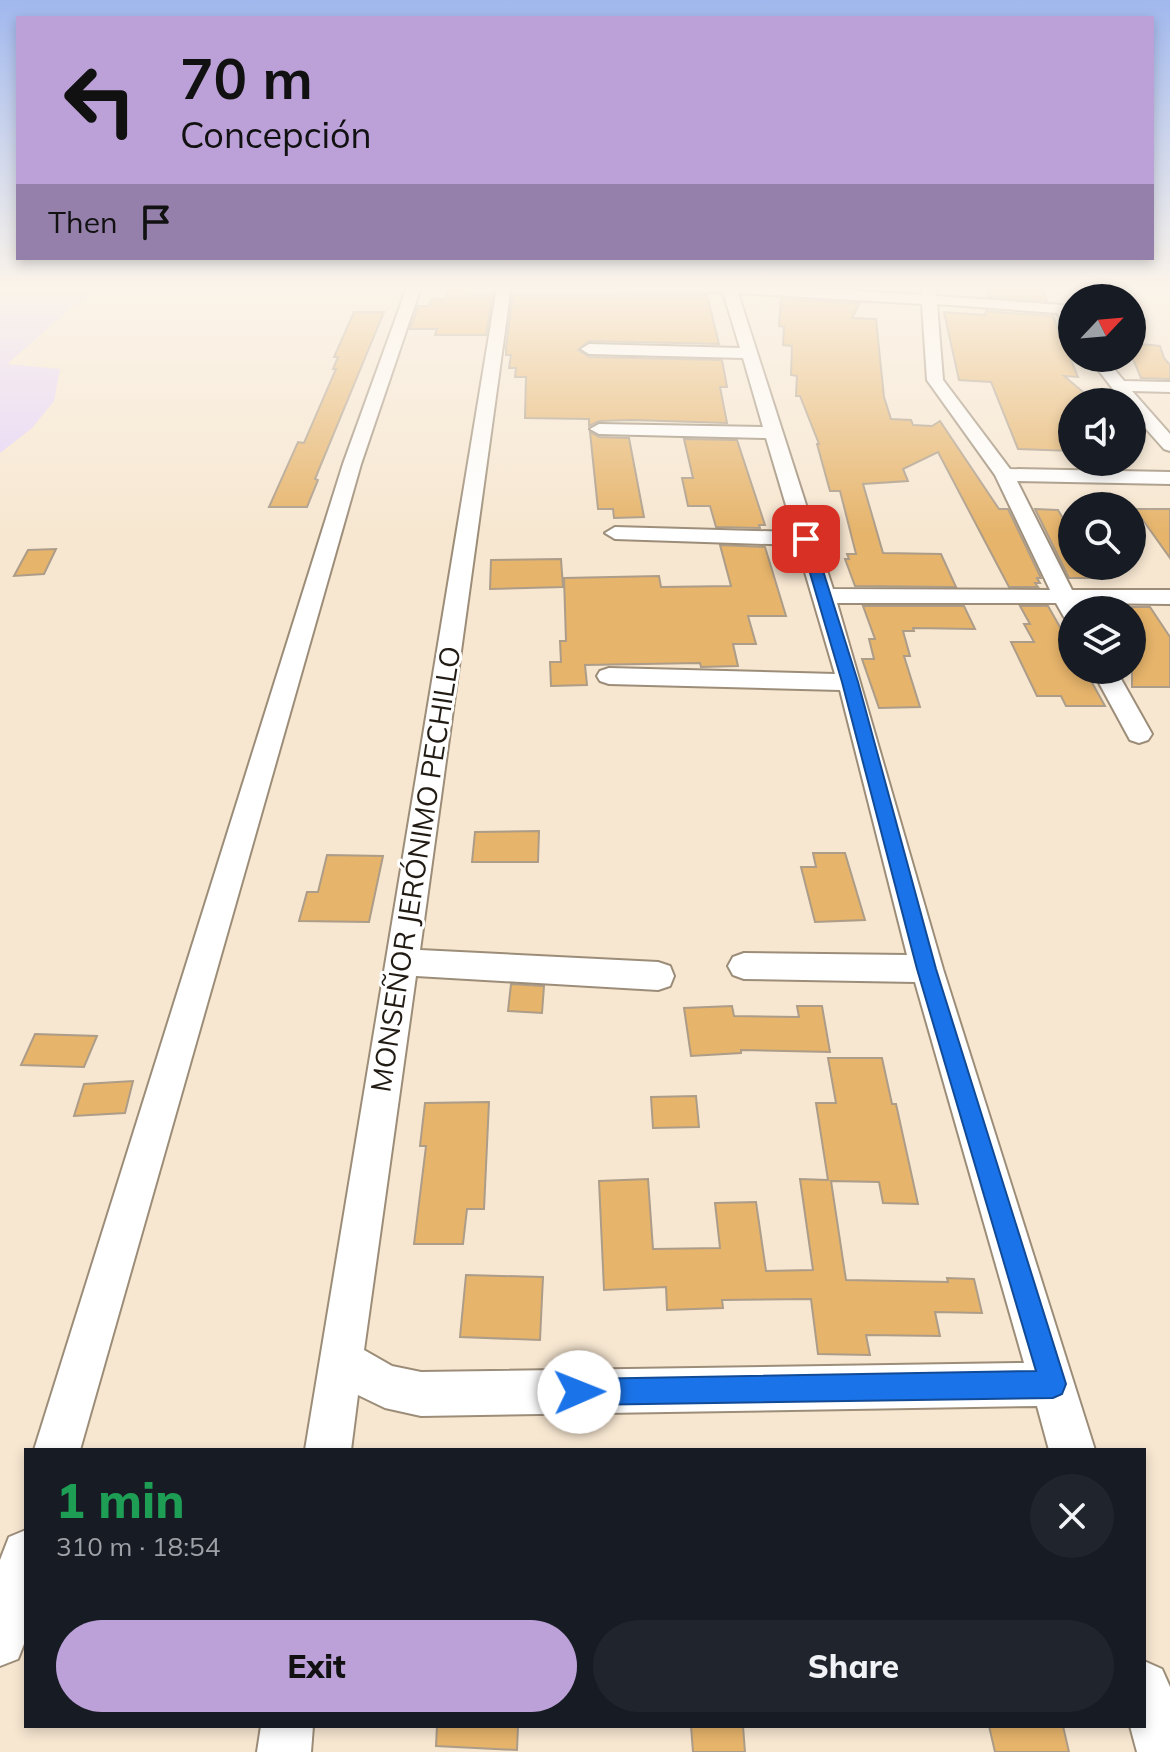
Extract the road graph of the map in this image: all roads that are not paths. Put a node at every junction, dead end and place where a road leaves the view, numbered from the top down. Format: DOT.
graph roads {
  1 [pos="385,369"];
  2 [pos="492,369"];
  3 [pos="754,369"];
  4 [pos="934,369"];
  5 [pos="1108,372"];
  6 [pos="1118,386"];
  7 [pos="1170,387"];
  8 [pos="1146,418"];
  9 [pos="599,429"];
  10 [pos="774,433"];
  11 [pos="1170,445"];
  12 [pos="1004,475"];
  13 [pos="1170,478"];
  14 [pos="615,533"];
  15 [pos="806,539"];
  16 [pos="824,596"];
  17 [pos="1064,596"];
  18 [pos="1170,597"];
  19 [pos="1146,599"];
  20 [pos="1058,604"];
  21 [pos="609,676"];
  22 [pos="850,682"];
  23 [pos="1112,684"];
  24 [pos="1139,734"];
  25 [pos="401,962"];
  26 [pos="744,966"];
  27 [pos="927,969"];
  28 [pos="658,976"];
  29 [pos="341,1361"];
  30 [pos="1053,1384"];
  31 [pos="58,1448"];
  32 [pos="328,1448"];
  33 [pos="1071,1448"];
  34 [pos="24,1561"];
  35 [pos="0,1641"];
  36 [pos="1146,1694"];
  37 [pos="287,1728"];
  38 [pos="284,1752"];
  39 [pos="1164,1752"];
  1 -- 31 [label="street"];
  2 -- 25 [label="street, MONSEÑOR JERÓNIMO PECHILLO"];
  3 -- 10 [label="street"];
  4 -- 12 [label="street"];
  5 -- 6 [label="street"];
  6 -- 7 [label="street"];
  8 -- 11 [label="street"];
  9 -- 10 [label="street"];
  10 -- 15 [label="street"];
  12 -- 13 [label="street"];
  12 -- 17 [label="street"];
  14 -- 15 [label="street"];
  15 -- 16 [label="street"];
  16 -- 20 [label="street"];
  16 -- 22 [label="street"];
  18 -- 19 [label="street"];
  21 -- 22 [label="street"];
  22 -- 27 [label="street"];
  23 -- 24 [label="street"];
  25 -- 28 [label="street"];
  25 -- 29 [label="street, MONSEÑOR JERÓNIMO PECHILLO"];
  26 -- 27 [label="street"];
  27 -- 30 [label="street"];
  29 -- 30 [label="street"];
  29 -- 32 [label="street, MONSEÑOR JERÓNIMO PECHILLO"];
  30 -- 33 [label="street"];
  34 -- 35 [label="street"];
  36 -- 39 [label="street"];
  37 -- 38 [label="street"];
}
